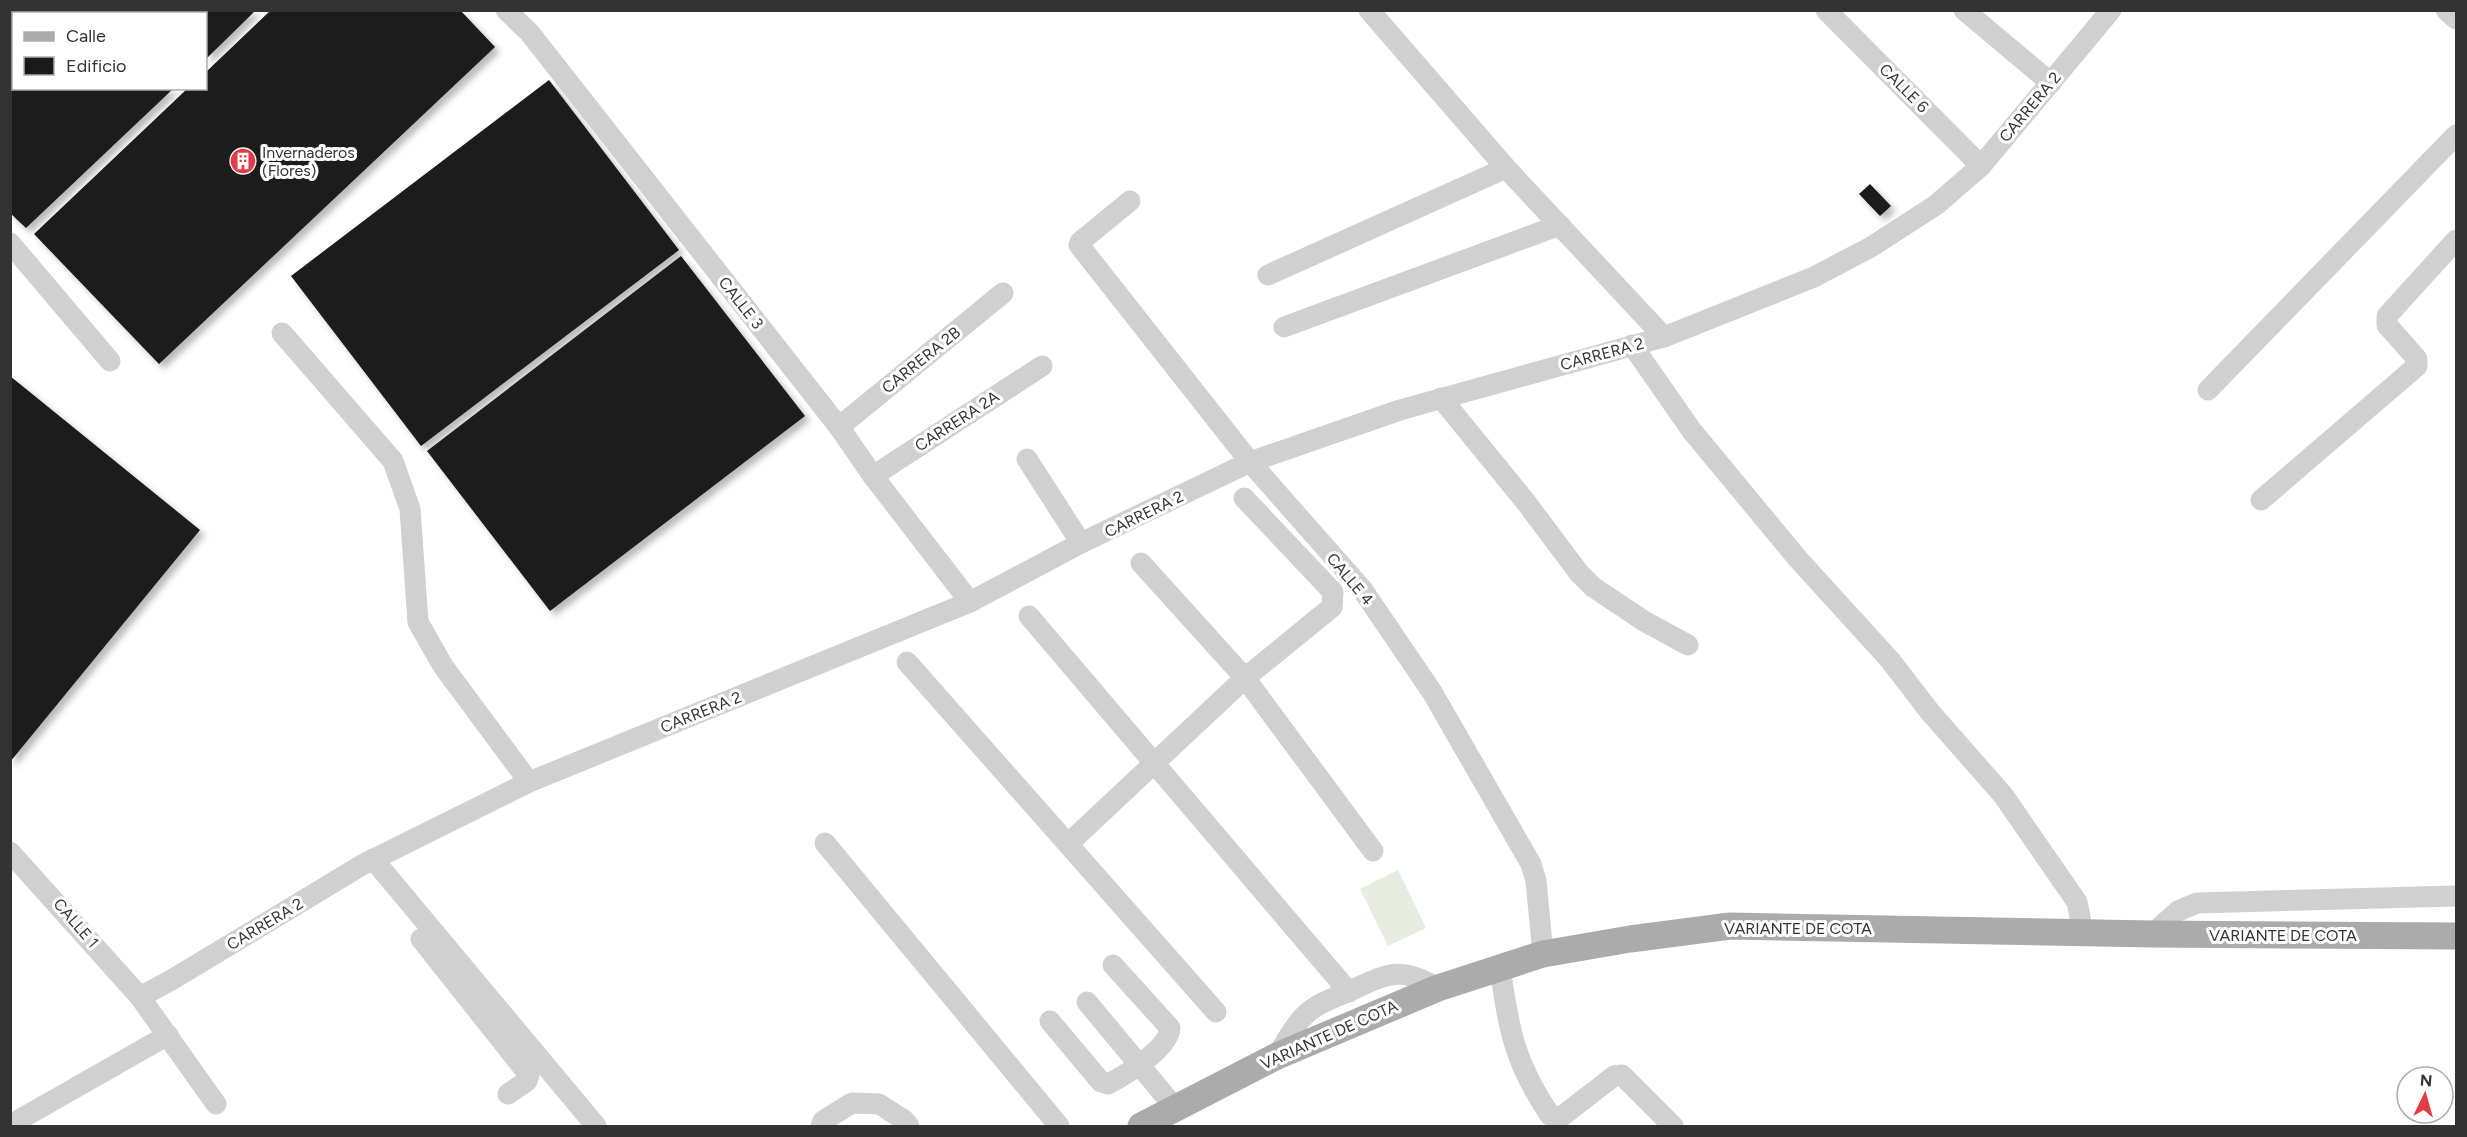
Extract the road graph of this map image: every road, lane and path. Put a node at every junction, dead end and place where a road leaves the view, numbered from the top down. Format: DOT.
graph roads {
  1 [pos="506,10"];
  2 [pos="1369,10"];
  3 [pos="1826,10"];
  4 [pos="1964,10"];
  5 [pos="2111,10"];
  6 [pos="2446,10"];
  7 [pos="2457,19"];
  8 [pos="2051,83"];
  9 [pos="2457,135"];
  10 [pos="1981,166"];
  11 [pos="1506,168"];
  12 [pos="1130,201"];
  13 [pos="1560,225"];
  14 [pos="2457,240"];
  15 [pos="10,243"];
  16 [pos="1268,275"];
  17 [pos="1003,293"];
  18 [pos="1284,327"];
  19 [pos="282,333"];
  20 [pos="1664,337"];
  21 [pos="1632,345"];
  22 [pos="110,361"];
  23 [pos="1042,366"];
  24 [pos="2208,390"];
  25 [pos="1441,398"];
  26 [pos="839,427"];
  27 [pos="1027,459"];
  28 [pos="1250,462"];
  29 [pos="873,476"];
  30 [pos="1244,498"];
  31 [pos="2261,500"];
  32 [pos="1081,543"];
  33 [pos="1141,563"];
  34 [pos="970,602"];
  35 [pos="1029,616"];
  36 [pos="1688,645"];
  37 [pos="907,662"];
  38 [pos="1245,678"];
  39 [pos="1154,762"];
  40 [pos="529,782"];
  41 [pos="825,843"];
  42 [pos="1068,844"];
  43 [pos="1373,851"];
  44 [pos="368,862"];
  45 [pos="15,865"];
  46 [pos="2457,896"];
  47 [pos="2083,932"];
  48 [pos="2152,934"];
  49 [pos="2457,936"];
  50 [pos="1543,954"];
  51 [pos="1113,964"];
  52 [pos="1500,968"];
  53 [pos="1438,988"];
  54 [pos="1350,992"];
  55 [pos="140,997"];
  56 [pos="1086,1002"];
  57 [pos="1216,1012"];
  58 [pos="1050,1022"];
  59 [pos="168,1035"];
  60 [pos="1277,1056"];
  61 [pos="1140,1064"];
  62 [pos="508,1094"];
  63 [pos="216,1104"];
  64 [pos="1176,1109"];
  65 [pos="10,1125"];
  66 [pos="596,1126"];
  67 [pos="821,1126"];
  68 [pos="909,1126"];
  69 [pos="1059,1126"];
  70 [pos="1141,1126"];
  71 [pos="1673,1126"];
  1 -- 26 [label="street, CALLE 3"];
  2 -- 11 [label="street"];
  3 -- 10 [label="street, CALLE 6"];
  4 -- 8 [label="street"];
  5 -- 8 [label="street, CARRERA 2"];
  6 -- 7 [label="street"];
  8 -- 10 [label="street, CARRERA 2"];
  9 -- 24 [label="street"];
  10 -- 20 [label="street, CARRERA 2"];
  11 -- 13 [label="street"];
  11 -- 16 [label="street"];
  12 -- 28 [label="street, CALLE 4"];
  13 -- 18 [label="street"];
  13 -- 20 [label="street"];
  14 -- 31 [label="street"];
  15 -- 22 [label="street"];
  17 -- 26 [label="street, CARRERA 2B"];
  19 -- 40 [label="street"];
  20 -- 21 [label="street, CARRERA 2"];
  21 -- 25 [label="street, CARRERA 2"];
  21 -- 47 [label="street"];
  23 -- 29 [label="street, CARRERA 2A"];
  25 -- 28 [label="street, CARRERA 2"];
  25 -- 36 [label="street"];
  26 -- 29 [label="street, CALLE 3"];
  27 -- 32 [label="street"];
  28 -- 32 [label="street, CARRERA 2"];
  28 -- 50 [label="street, CALLE 4"];
  29 -- 34 [label="street, CALLE 3"];
  30 -- 38 [label="street"];
  32 -- 34 [label="street, CARRERA 2"];
  33 -- 38 [label="street"];
  34 -- 40 [label="street, CARRERA 2"];
  35 -- 39 [label="street"];
  37 -- 42 [label="street"];
  38 -- 39 [label="street"];
  38 -- 43 [label="street"];
  39 -- 42 [label="street"];
  39 -- 54 [label="street"];
  40 -- 44 [label="street, CARRERA 2"];
  41 -- 69 [label="street"];
  42 -- 57 [label="street"];
  44 -- 55 [label="street, CARRERA 2"];
  44 -- 62 [label="street"];
  44 -- 66 [label="street"];
  45 -- 55 [label="street, CALLE 1"];
  46 -- 48 [label="street"];
  47 -- 48 [label="main road, VARIANTE DE COTA"];
  47 -- 50 [label="main road, VARIANTE DE COTA"];
  48 -- 49 [label="main road, VARIANTE DE COTA"];
  50 -- 52 [label="main road, VARIANTE DE COTA"];
  51 -- 61 [label="street"];
  52 -- 53 [label="main road, VARIANTE DE COTA"];
  52 -- 71 [label="street"];
  53 -- 54 [label="street"];
  53 -- 60 [label="main road, VARIANTE DE COTA"];
  54 -- 60 [label="street"];
  55 -- 59 [label="street, CALLE 1"];
  56 -- 61 [label="street"];
  58 -- 61 [label="street"];
  59 -- 63 [label="street, CALLE 1"];
  59 -- 65 [label="street"];
  60 -- 64 [label="main road, VARIANTE DE COTA"];
  61 -- 64 [label="street"];
  64 -- 70 [label="main road, VARIANTE DE COTA"];
  67 -- 68 [label="street"];
}
